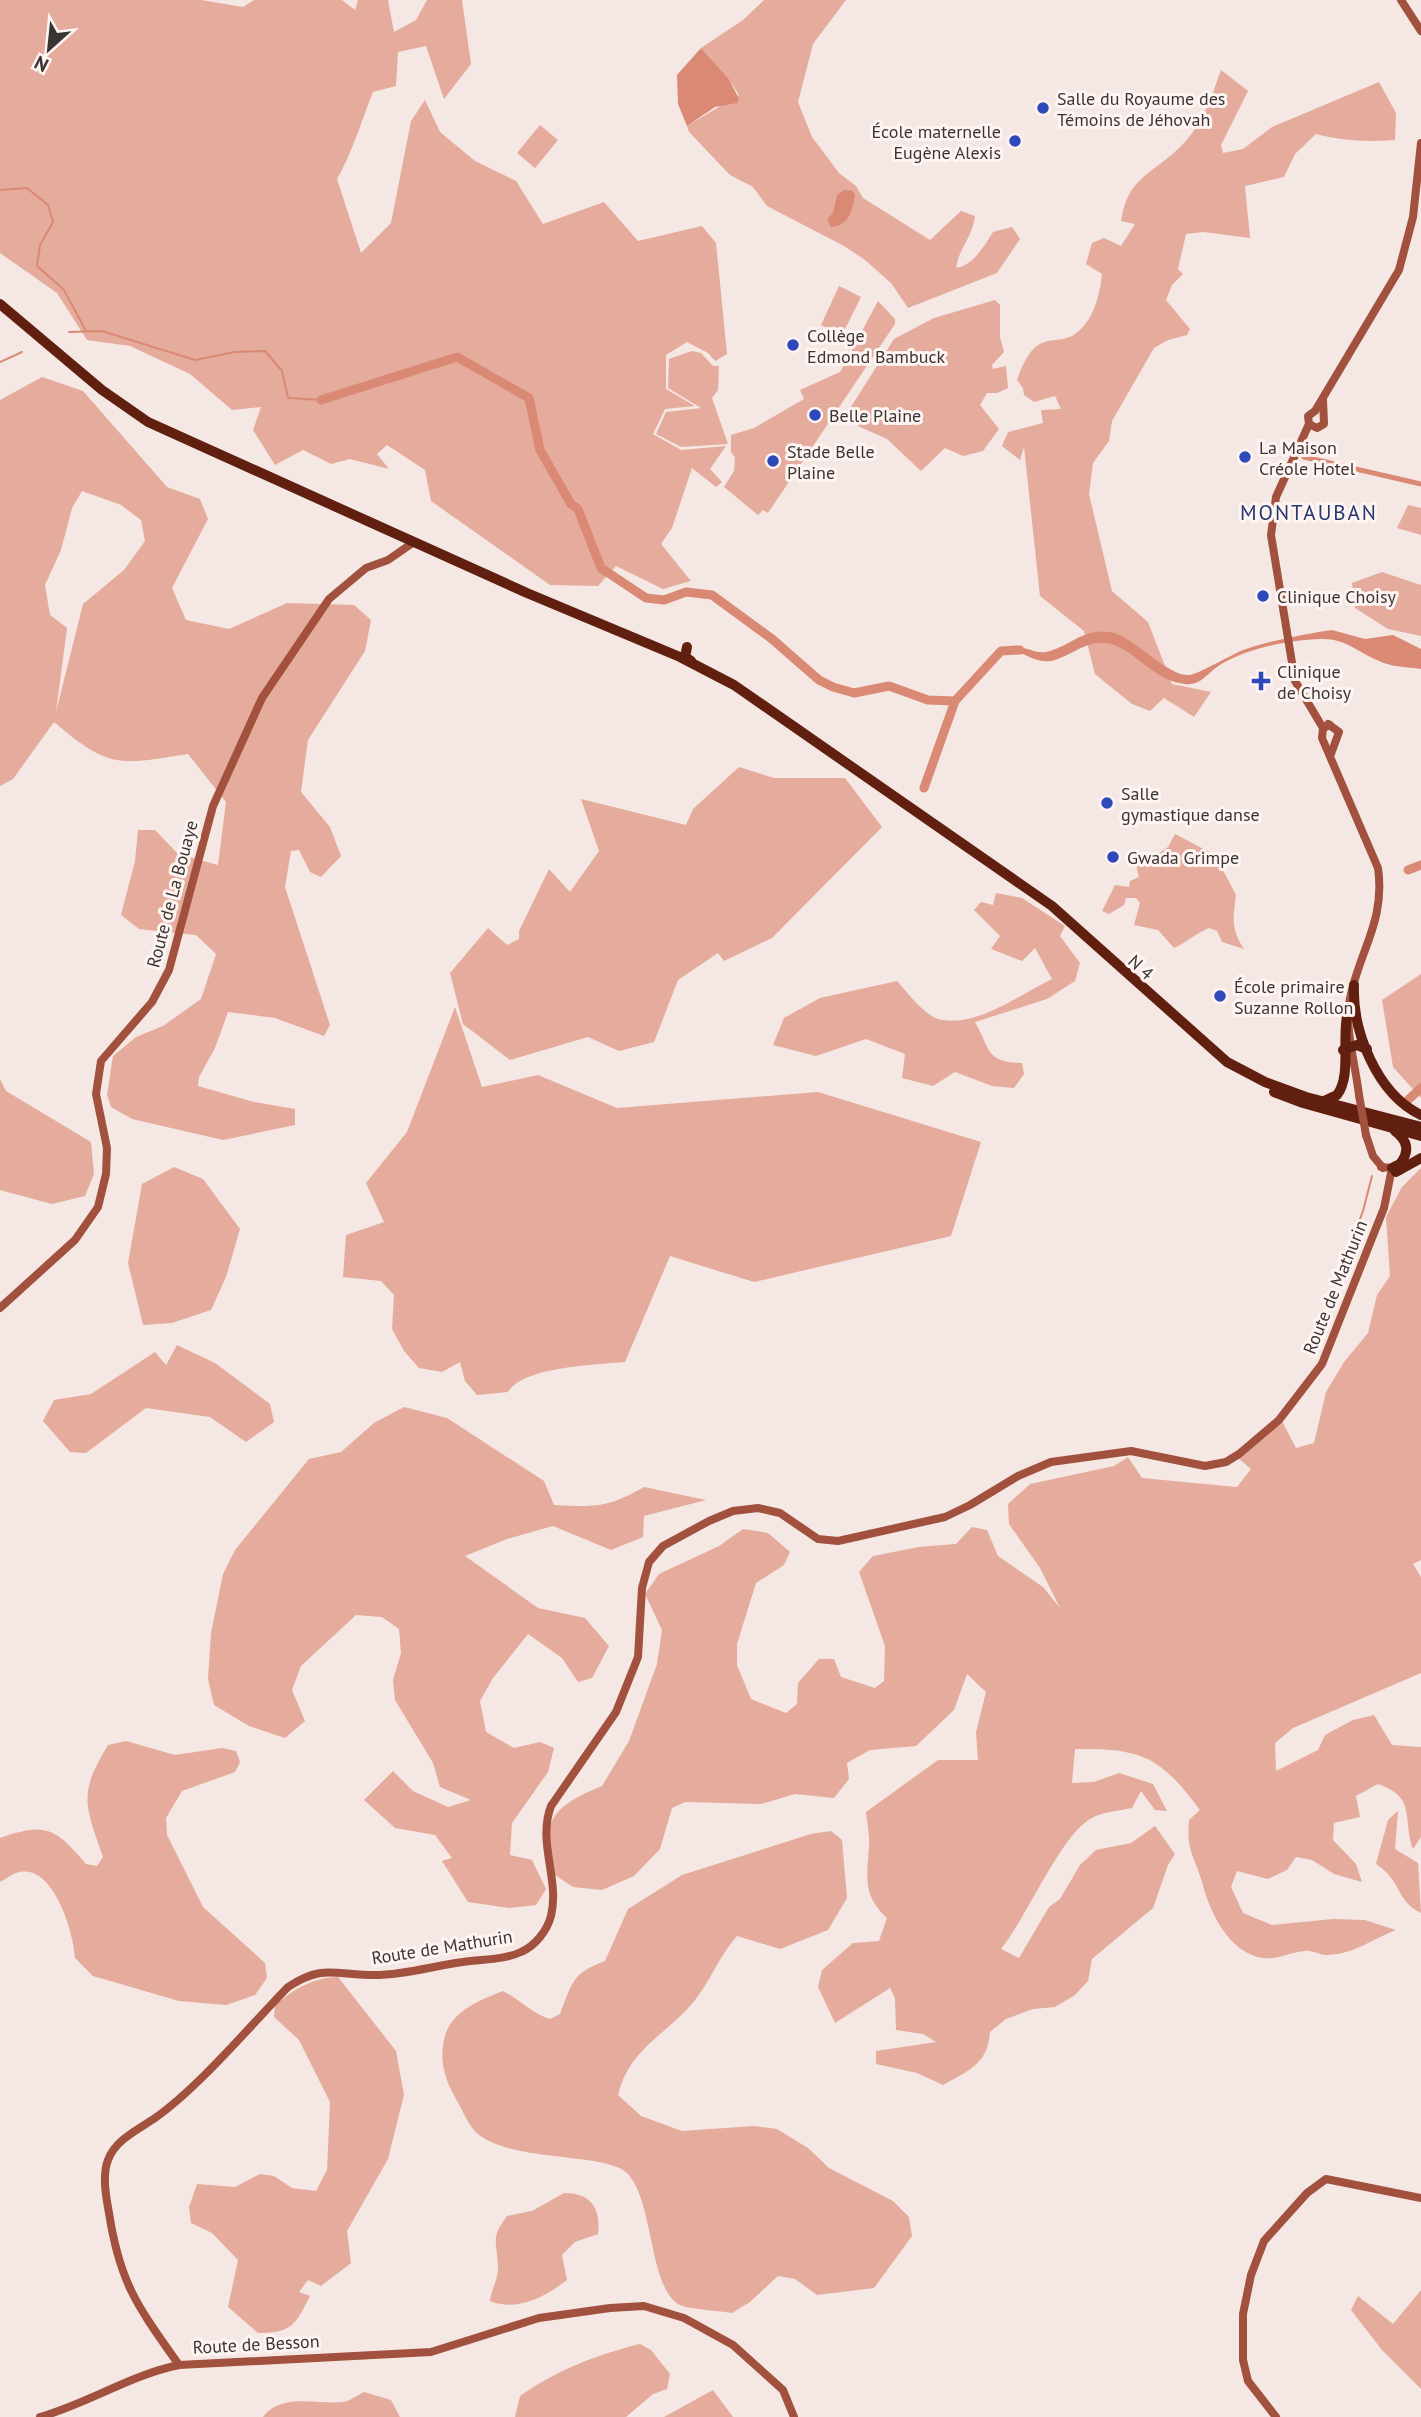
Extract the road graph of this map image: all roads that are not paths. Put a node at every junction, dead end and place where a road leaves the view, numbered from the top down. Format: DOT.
graph roads {
  1 [pos="1401,0"];
  2 [pos="1421,32"];
  3 [pos="1421,143"];
  4 [pos="0,304"];
  5 [pos="1319,413"];
  6 [pos="1309,424"];
  7 [pos="1320,428"];
  8 [pos="1301,441"];
  9 [pos="414,542"];
  10 [pos="619,631"];
  11 [pos="1326,726"];
  12 [pos="1324,740"];
  13 [pos="1337,740"];
  14 [pos="1331,754"];
  15 [pos="1354,985"];
  16 [pos="1352,1014"];
  17 [pos="1349,1043"];
  18 [pos="1367,1049"];
  19 [pos="1323,1101"];
  20 [pos="1421,1115"];
  21 [pos="1421,1127"];
  22 [pos="1392,1129"];
  23 [pos="1421,1136"];
  24 [pos="1421,1158"];
  25 [pos="1388,1169"];
  26 [pos="0,1308"];
  27 [pos="1421,2198"];
  28 [pos="179,2365"];
  29 [pos="40,2417"];
  30 [pos="794,2417"];
  31 [pos="1276,2417"];
  1 -- 2 [label="main road"];
  3 -- 5 [label="main road"];
  4 -- 9 [label="highway, N 4"];
  5 -- 6 [label="main road"];
  5 -- 7 [label="main road"];
  6 -- 7 [label="main road"];
  6 -- 8 [label="main road"];
  7 -- 8 [label="main road"];
  8 -- 11 [label="main road"];
  9 -- 10 [label="highway, N 4"];
  9 -- 26 [label="main road, Route de La Bouaye"];
  10 -- 19 [label="highway, N 4 / N 4"];
  10 -- 22 [label="highway, N 4"];
  11 -- 12 [label="main road"];
  11 -- 13 [label="main road"];
  12 -- 13 [label="main road"];
  12 -- 14 [label="main road"];
  13 -- 14 [label="main road"];
  14 -- 15 [label="main road"];
  15 -- 16 [label="highway"];
  16 -- 17 [label="highway"];
  16 -- 17 [label="main road"];
  16 -- 18 [label="highway"];
  17 -- 18 [label="highway"];
  17 -- 19 [label="highway"];
  17 -- 25 [label="main road, bridge"];
  18 -- 20 [label="highway"];
  19 -- 21 [label="highway, N 4"];
  22 -- 23 [label="highway, N 4"];
  22 -- 25 [label="highway"];
  24 -- 25 [label="highway"];
  25 -- 28 [label="main road, Route de Mathurin"];
  27 -- 31 [label="main road"];
  28 -- 29 [label="main road, Route de Besson"];
  28 -- 30 [label="main road, Route de Besson"];
}
